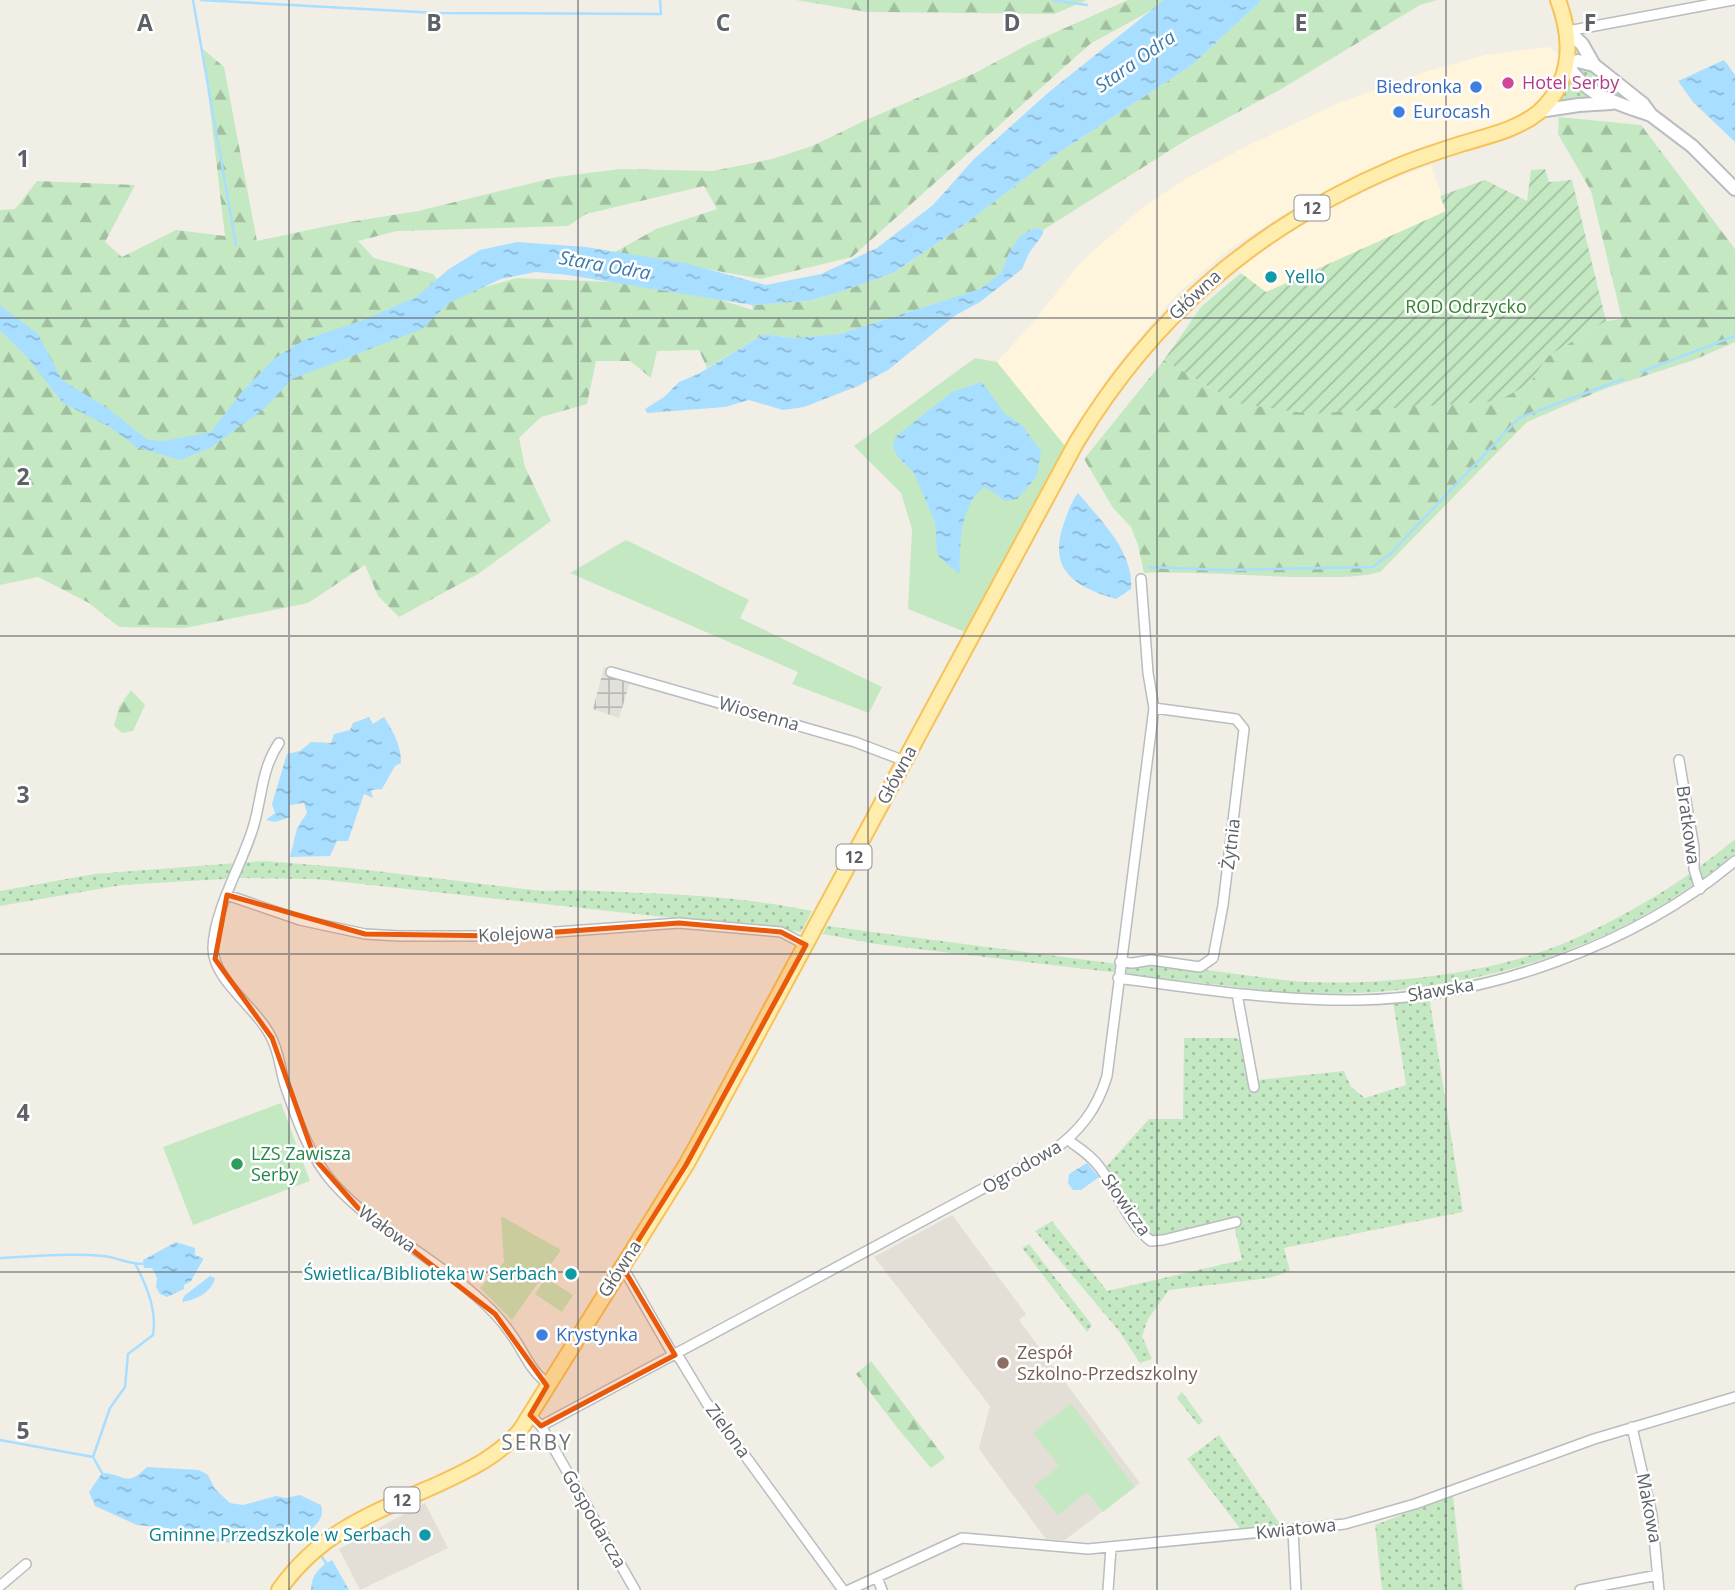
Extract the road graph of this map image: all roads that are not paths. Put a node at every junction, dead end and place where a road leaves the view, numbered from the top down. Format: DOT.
graph roads {
  1 [pos="1558,0"];
  2 [pos="1733,0"];
  3 [pos="1568,31"];
  4 [pos="1567,64"];
  5 [pos="1594,65"];
  6 [pos="1615,103"];
  7 [pos="1539,111"];
  8 [pos="1651,115"];
  9 [pos="1735,189"];
  10 [pos="1141,579"];
  11 [pos="611,672"];
  12 [pos="1154,708"];
  13 [pos="279,743"];
  14 [pos="1679,760"];
  15 [pos="905,761"];
  16 [pos="1735,861"];
  17 [pos="1700,889"];
  18 [pos="227,895"];
  19 [pos="806,945"];
  20 [pos="1120,962"];
  21 [pos="1118,978"];
  22 [pos="1237,994"];
  23 [pos="1254,1087"];
  24 [pos="1068,1140"];
  25 [pos="1236,1222"];
  26 [pos="622,1266"];
  27 [pos="676,1355"];
  28 [pos="549,1384"];
  29 [pos="1735,1397"];
  30 [pos="530,1415"];
  31 [pos="541,1426"];
  32 [pos="1632,1427"];
  33 [pos="1293,1531"];
  34 [pos="1111,1548"];
  35 [pos="26,1564"];
  36 [pos="1658,1575"];
  37 [pos="877,1577"];
  38 [pos="0,1586"];
  39 [pos="279,1590"];
  40 [pos="635,1590"];
  41 [pos="844,1590"];
  42 [pos="849,1590"];
  43 [pos="882,1590"];
  44 [pos="1108,1590"];
  45 [pos="1296,1590"];
  46 [pos="1580,1590"];
  47 [pos="1659,1590"];
  1 -- 3 [label="main road, 12"];
  2 -- 3 [label="street"];
  3 -- 4 [label="main road, Główna / 12"];
  3 -- 5 [label="main road"];
  4 -- 5 [label="main road"];
  4 -- 6 [label="main road"];
  4 -- 7 [label="main road, Główna / 12"];
  5 -- 8 [label="main road"];
  6 -- 7 [label="main road"];
  6 -- 8 [label="main road"];
  7 -- 15 [label="main road, Główna / 12"];
  8 -- 9 [label="main road"];
  10 -- 12 [label="street, Ogrodowa"];
  11 -- 15 [label="street, Wiosenna"];
  12 -- 20 [label="street, Ogrodowa"];
  12 -- 20 [label="street, Żytnia"];
  13 -- 18 [label="street, Wałowa"];
  14 -- 17 [label="street, Bratkowa"];
  15 -- 19 [label="main road, Główna / 12"];
  16 -- 17 [label="street, Sławska"];
  17 -- 22 [label="street, Sławska"];
  18 -- 19 [label="street, Kolejowa"];
  18 -- 28 [label="street, Wałowa"];
  19 -- 26 [label="main road, Główna / 12"];
  20 -- 21 [label="street, Ogrodowa"];
  21 -- 22 [label="street, Sławska"];
  21 -- 24 [label="street, Ogrodowa"];
  22 -- 23 [label="street"];
  24 -- 25 [label="street, Słowicza"];
  24 -- 27 [label="street, Ogrodowa"];
  26 -- 27 [label="street, Zielona"];
  26 -- 28 [label="main road, Główna / 12"];
  27 -- 31 [label="street, Ogrodowa"];
  27 -- 41 [label="street, Zielona"];
  28 -- 30 [label="main road, Główna / 12"];
  29 -- 32 [label="street, Kwiatowa"];
  30 -- 31 [label="street, Gospodarcza"];
  30 -- 39 [label="main road, Główna / 12"];
  31 -- 40 [label="street, Gospodarcza"];
  32 -- 33 [label="street, Kwiatowa"];
  32 -- 36 [label="street, Makowa"];
  33 -- 34 [label="street, Kwiatowa"];
  33 -- 45 [label="street"];
  34 -- 37 [label="street, Kwiatowa"];
  34 -- 44 [label="street"];
  35 -- 38 [label="street"];
  36 -- 46 [label="street"];
  36 -- 47 [label="street, Makowa"];
  37 -- 42 [label="street, Kwiatowa"];
  37 -- 43 [label="street"];
}
